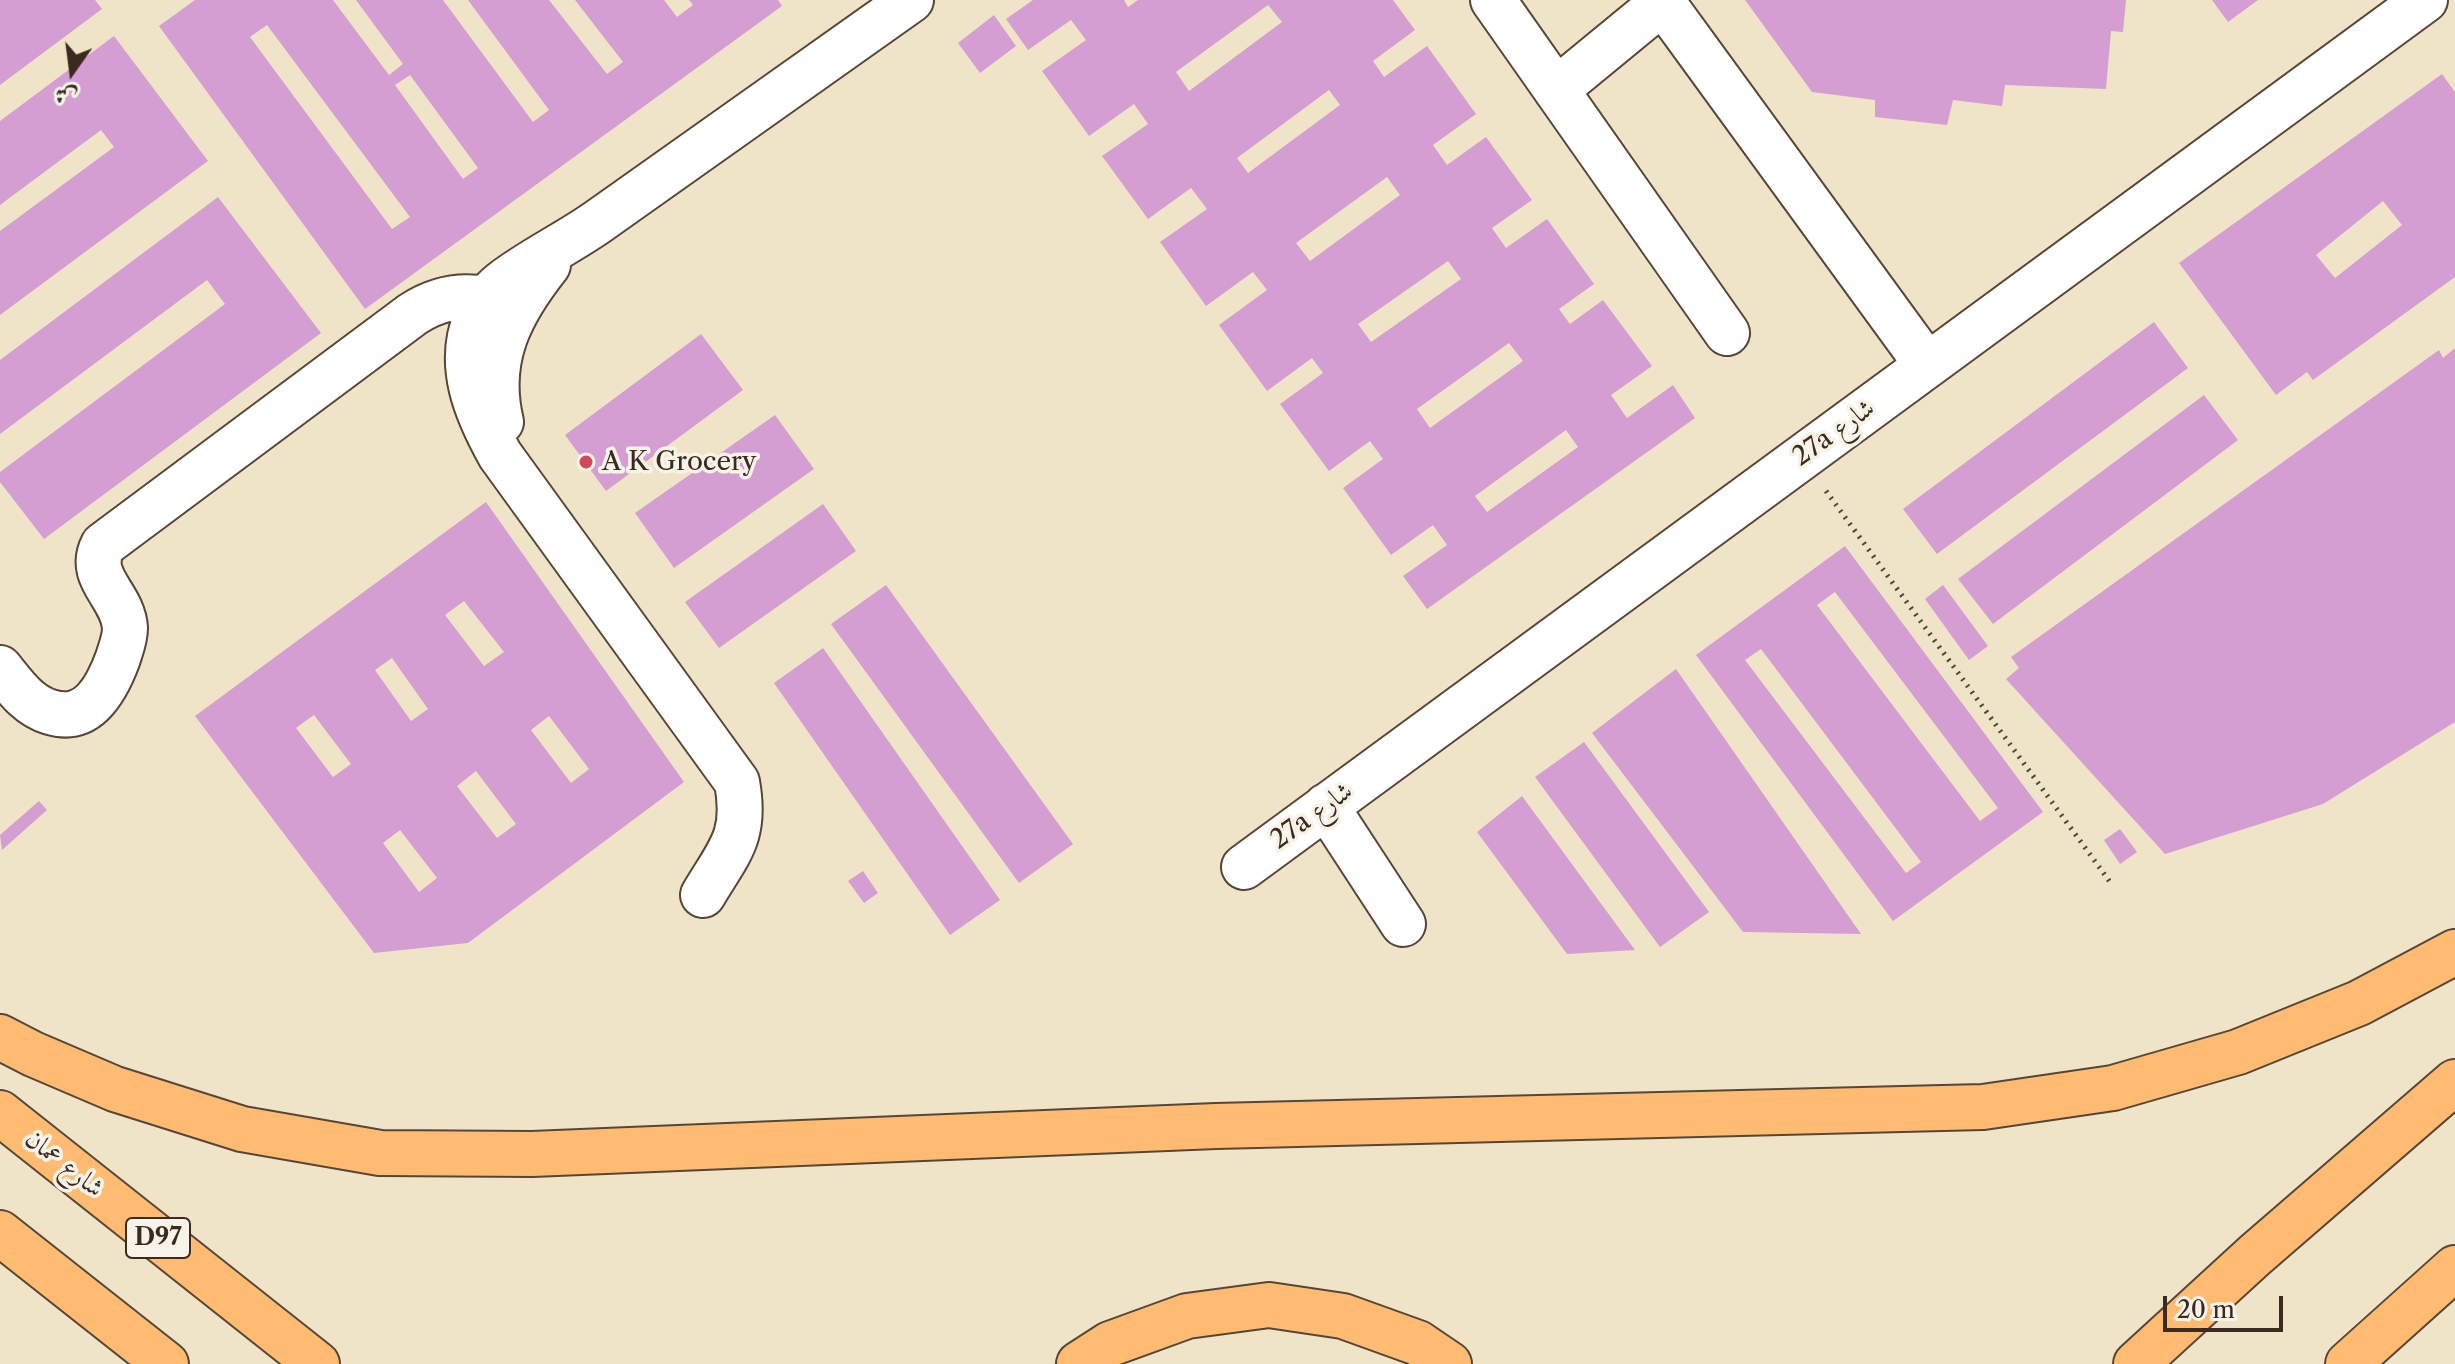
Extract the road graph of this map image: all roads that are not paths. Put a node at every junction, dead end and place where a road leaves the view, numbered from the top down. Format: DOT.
graph roads {
  1 [pos="911,0"];
  2 [pos="1493,0"];
  3 [pos="2425,0"];
  4 [pos="1662,1"];
  5 [pos="1556,90"];
  6 [pos="565,245"];
  7 [pos="486,299"];
  8 [pos="1727,333"];
  9 [pos="1927,365"];
  10 [pos="518,480"];
  11 [pos="0,668"];
  12 [pos="1326,806"];
  13 [pos="1244,867"];
  14 [pos="703,895"];
  15 [pos="1403,924"];
  16 [pos="2455,952"];
  17 [pos="0,1037"];
  18 [pos="2455,1082"];
  19 [pos="0,1113"];
  20 [pos="0,1233"];
  21 [pos="2455,1268"];
  22 [pos="166,1364"];
  23 [pos="317,1364"];
  24 [pos="1079,1364"];
  25 [pos="1449,1364"];
  26 [pos="2136,1364"];
  27 [pos="2348,1364"];
  1 -- 6 [label="street"];
  2 -- 5 [label="street"];
  3 -- 9 [label="street, 27a شارع"];
  4 -- 5 [label="street"];
  4 -- 9 [label="street"];
  5 -- 8 [label="street"];
  6 -- 7 [label="street"];
  6 -- 10 [label="street"];
  7 -- 10 [label="street"];
  7 -- 11 [label="street"];
  9 -- 12 [label="street, 27a شارع"];
  10 -- 14 [label="street"];
  12 -- 13 [label="street, 27a شارع"];
  12 -- 15 [label="street"];
  16 -- 17 [label="main road"];
  18 -- 26 [label="main road"];
  19 -- 23 [label="main road, شارع عمان / D97"];
  20 -- 22 [label="main road"];
  21 -- 27 [label="main road"];
  24 -- 25 [label="main road"];
}
